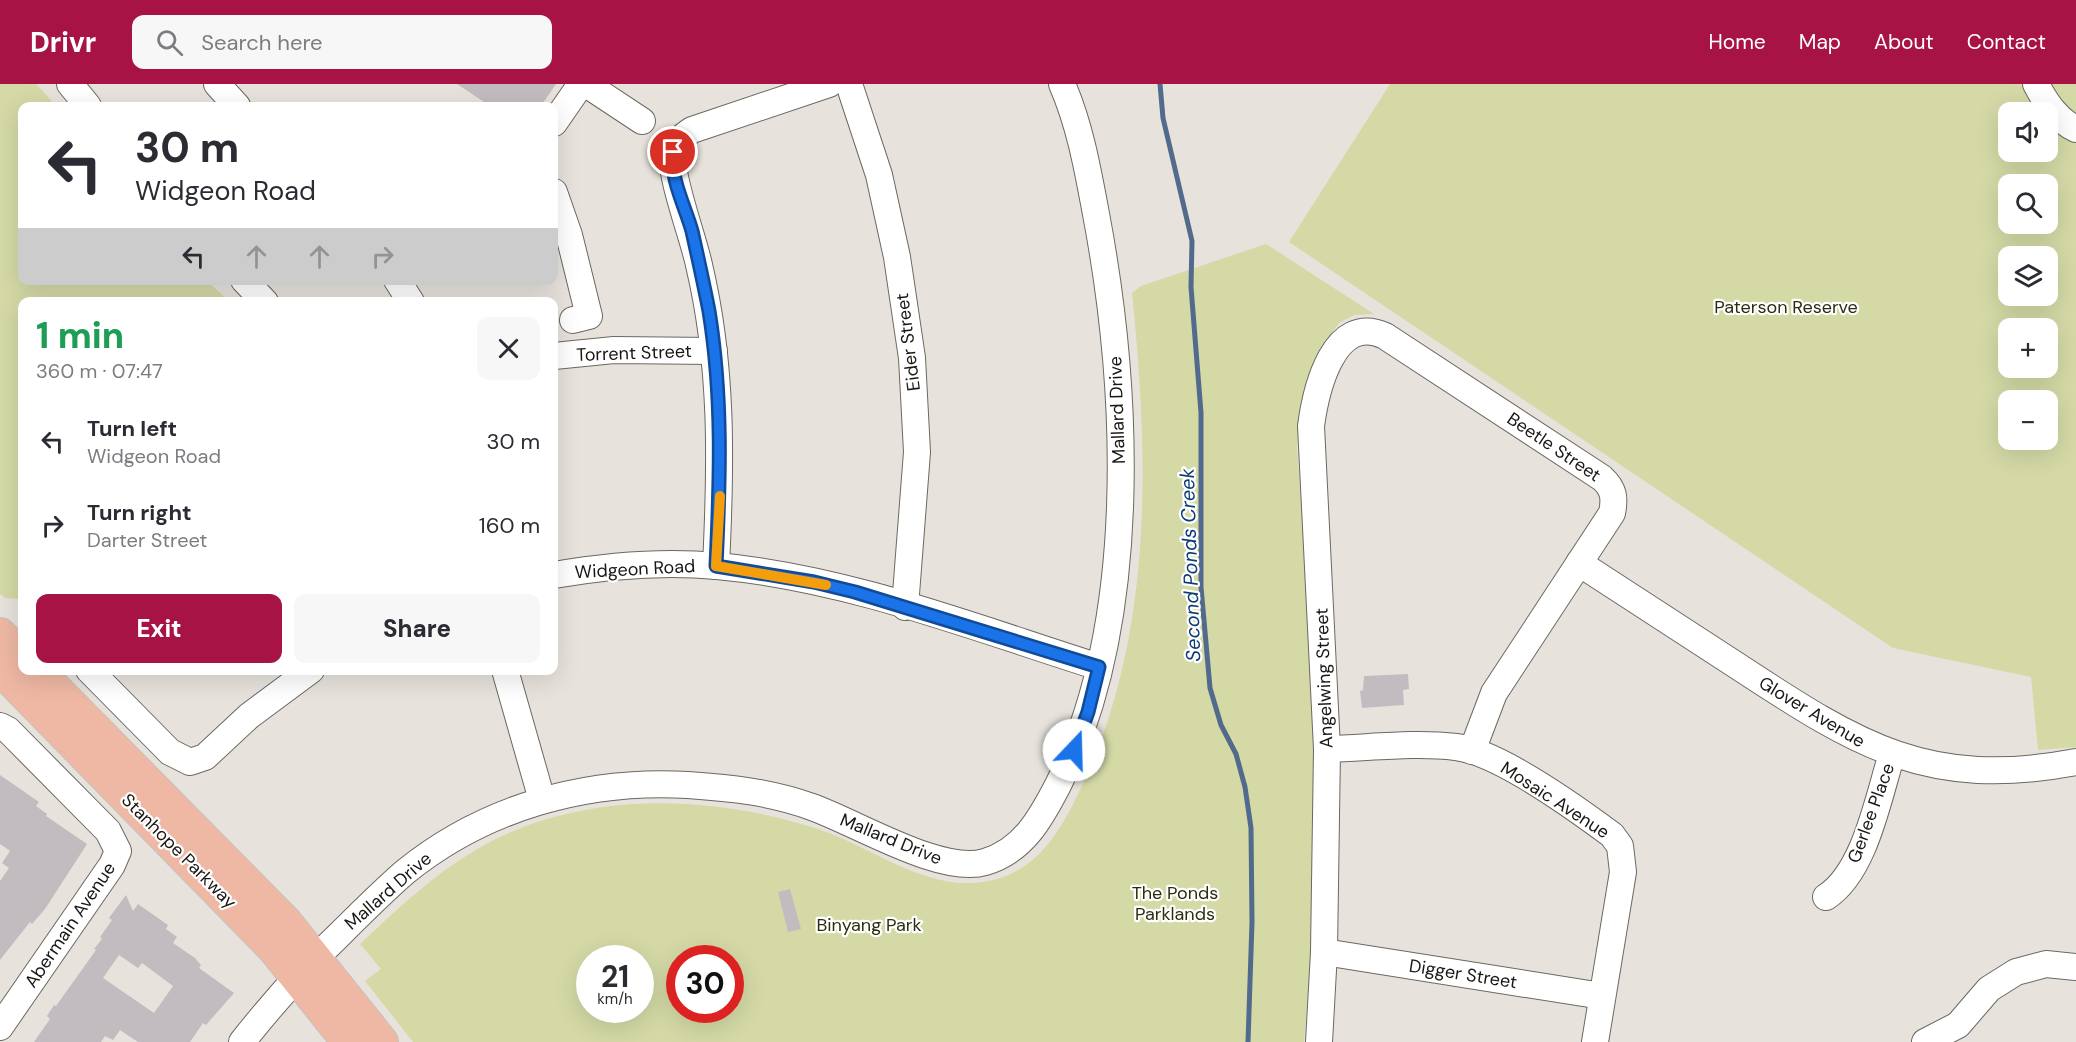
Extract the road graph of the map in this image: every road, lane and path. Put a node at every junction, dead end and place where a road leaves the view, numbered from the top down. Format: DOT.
graph roads {
  1 [pos="70,84"];
  2 [pos="217,84"];
  3 [pos="581,84"];
  4 [pos="586,84"];
  5 [pos="829,84"];
  6 [pos="849,84"];
  7 [pos="1062,84"];
  8 [pos="2036,84"];
  9 [pos="85,102"];
  10 [pos="233,102"];
  11 [pos="558,117"];
  12 [pos="642,121"];
  13 [pos="2076,129"];
  14 [pos="558,203"];
  15 [pos="249,285"];
  16 [pos="260,297"];
  17 [pos="573,320"];
  18 [pos="1360,331"];
  19 [pos="714,351"];
  20 [pos="558,357"];
  21 [pos="1579,563"];
  22 [pos="716,566"];
  23 [pos="558,575"];
  24 [pos="905,607"];
  25 [pos="0,634"];
  26 [pos="18,652"];
  27 [pos="1099,667"];
  28 [pos="0,669"];
  29 [pos="42,675"];
  30 [pos="93,675"];
  31 [pos="304,675"];
  32 [pos="505,675"];
  33 [pos="0,726"];
  34 [pos="1327,749"];
  35 [pos="1472,751"];
  36 [pos="1892,754"];
  37 [pos="2076,762"];
  38 [pos="542,800"];
  39 [pos="1826,897"];
  40 [pos="1324,952"];
  41 [pos="307,966"];
  42 [pos="2076,968"];
  43 [pos="1602,996"];
  44 [pos="0,1027"];
  45 [pos="243,1042"];
  46 [pos="348,1042"];
  47 [pos="382,1042"];
  48 [pos="1319,1042"];
  49 [pos="1595,1042"];
  50 [pos="1924,1042"];
  1 -- 9 [label="street"];
  2 -- 10 [label="street"];
  3 -- 11 [label="street"];
  4 -- 12 [label="street"];
  5 -- 19 [label="street"];
  6 -- 24 [label="street, Eider Street"];
  7 -- 27 [label="street, Mallard Drive"];
  8 -- 13 [label="street"];
  14 -- 17 [label="street"];
  15 -- 16 [label="street"];
  18 -- 21 [label="street, Beetle Street"];
  18 -- 34 [label="street, Angelwing Street"];
  19 -- 20 [label="street, Torrent Street"];
  19 -- 22 [label="street"];
  21 -- 35 [label="street, Beetle Street"];
  21 -- 36 [label="street, Glover Avenue"];
  22 -- 23 [label="street, Widgeon Road"];
  22 -- 24 [label="street, Widgeon Road"];
  24 -- 27 [label="street, Widgeon Road"];
  25 -- 26 [label="main road"];
  27 -- 38 [label="street, Mallard Drive"];
  28 -- 41 [label="main road, Stanhope Parkway"];
  29 -- 41 [label="main road, Stanhope Parkway"];
  30 -- 31 [label="street"];
  32 -- 38 [label="street"];
  33 -- 44 [label="street, Abermain Avenue"];
  34 -- 35 [label="street, Mosaic Avenue"];
  34 -- 40 [label="street, Angelwing Street"];
  35 -- 43 [label="street, Mosaic Avenue"];
  36 -- 37 [label="street, Glover Avenue"];
  36 -- 39 [label="street, Gerlee Place"];
  38 -- 41 [label="street, Mallard Drive"];
  40 -- 43 [label="street, Digger Street"];
  40 -- 48 [label="street, Angelwing Street"];
  41 -- 45 [label="street, Mallard Drive"];
  41 -- 46 [label="main road, Stanhope Parkway"];
  41 -- 47 [label="main road, Stanhope Parkway"];
  42 -- 50 [label="street"];
  43 -- 49 [label="street, Mosaic Avenue"];
}
